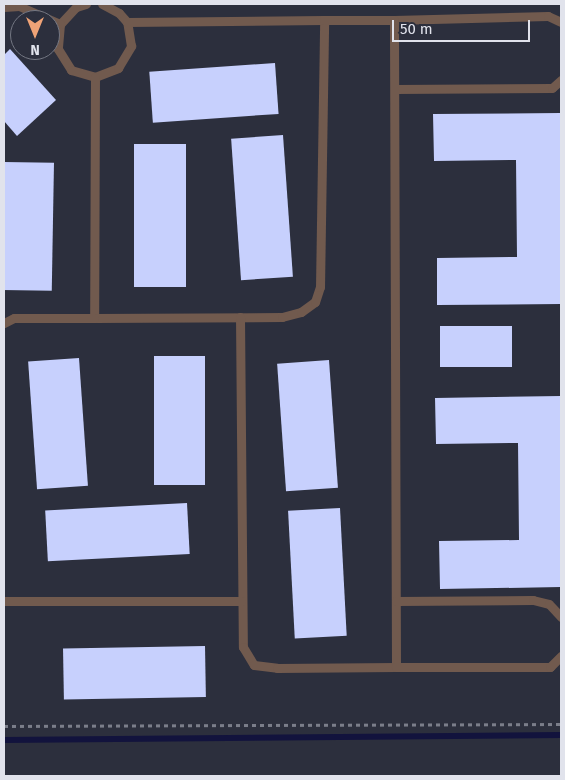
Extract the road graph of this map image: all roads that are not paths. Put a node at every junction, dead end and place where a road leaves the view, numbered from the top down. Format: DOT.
graph roads {
  1 [pos="86,4"];
  2 [pos="102,4"];
  3 [pos="4,7"];
  4 [pos="27,10"];
  5 [pos="324,20"];
  6 [pos="394,20"];
  7 [pos="127,22"];
  8 [pos="561,22"];
  9 [pos="60,24"];
  10 [pos="60,50"];
  11 [pos="95,77"];
  12 [pos="561,80"];
  13 [pos="395,88"];
  14 [pos="240,317"];
  15 [pos="94,318"];
  16 [pos="4,323"];
  17 [pos="4,600"];
  18 [pos="241,600"];
  19 [pos="396,601"];
  20 [pos="561,616"];
  21 [pos="561,656"];
  22 [pos="396,667"];
  1 -- 9 [label="lane"];
  2 -- 7 [label="lane"];
  3 -- 4 [label="lane"];
  5 -- 6 [label="lane"];
  5 -- 7 [label="lane"];
  5 -- 14 [label="lane"];
  6 -- 8 [label="lane"];
  6 -- 13 [label="lane"];
  7 -- 11 [label="lane"];
  10 -- 11 [label="lane"];
  11 -- 15 [label="lane"];
  12 -- 13 [label="lane"];
  13 -- 19 [label="lane"];
  14 -- 15 [label="lane"];
  14 -- 18 [label="lane"];
  15 -- 16 [label="lane"];
  17 -- 18 [label="lane"];
  18 -- 22 [label="lane"];
  19 -- 20 [label="lane"];
  19 -- 22 [label="lane"];
  21 -- 22 [label="lane"];
}
